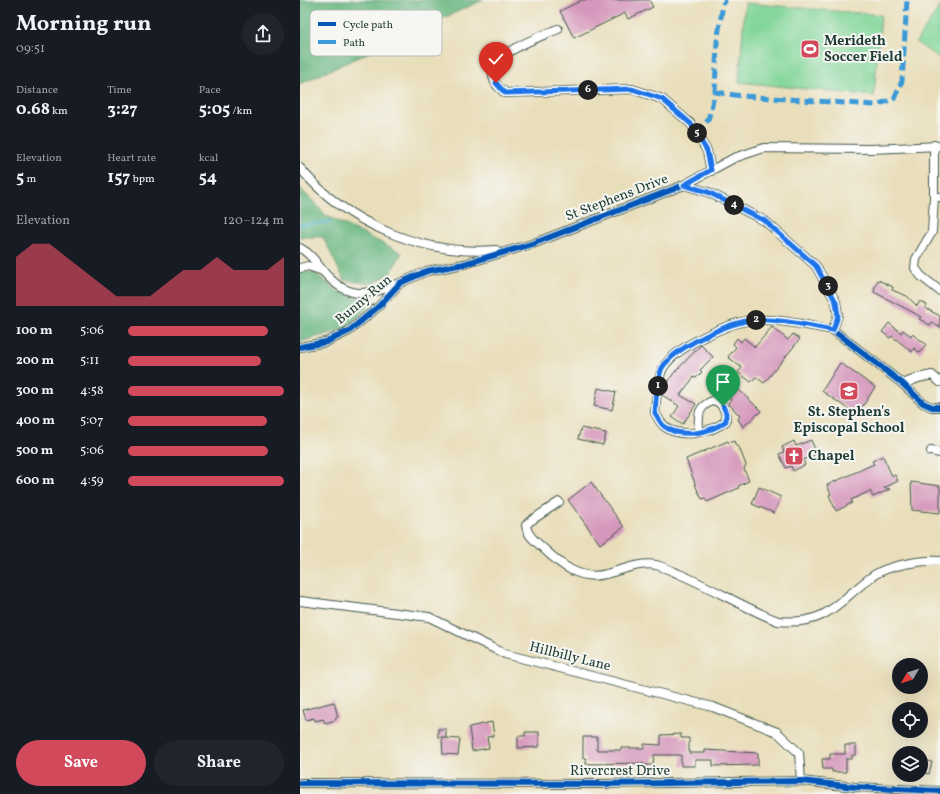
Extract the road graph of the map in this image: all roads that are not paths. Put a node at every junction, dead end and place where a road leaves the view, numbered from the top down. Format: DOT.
graph roads {
  1 [pos="558,29"];
  2 [pos="937,145"];
  3 [pos="300,168"];
  4 [pos="711,170"];
  5 [pos="938,171"];
  6 [pos="684,185"];
  7 [pos="937,197"];
  8 [pos="300,248"];
  9 [pos="511,249"];
  10 [pos="300,268"];
  11 [pos="323,271"];
  12 [pos="400,283"];
  13 [pos="940,291"];
  14 [pos="833,330"];
  15 [pos="300,348"];
  16 [pos="940,382"];
  17 [pos="904,384"];
  18 [pos="940,406"];
  19 [pos="699,432"];
  20 [pos="931,451"];
  21 [pos="940,453"];
  22 [pos="559,502"];
  23 [pos="940,561"];
  24 [pos="300,601"];
  25 [pos="801,781"];
  26 [pos="300,783"];
  27 [pos="940,791"];
  1 -- 4 [label="street"];
  2 -- 4 [label="street"];
  2 -- 5 [label="street"];
  3 -- 9 [label="street"];
  4 -- 6 [label="street"];
  5 -- 7 [label="street"];
  6 -- 9 [label="street, St Stephens Drive"];
  6 -- 14 [label="street, St Stephens Drive"];
  7 -- 13 [label="street"];
  8 -- 11 [label="street"];
  9 -- 12 [label="street, Bunny Run"];
  10 -- 11 [label="street"];
  11 -- 12 [label="street"];
  12 -- 15 [label="street, Bunny Run"];
  14 -- 17 [label="street"];
  14 -- 19 [label="street"];
  16 -- 17 [label="street"];
  17 -- 18 [label="street"];
  20 -- 21 [label="street"];
  22 -- 23 [label="street"];
  24 -- 25 [label="street, Hillbilly Lane"];
  25 -- 26 [label="street, Rivercrest Drive"];
  25 -- 27 [label="street, Rivercrest Drive"];
}
